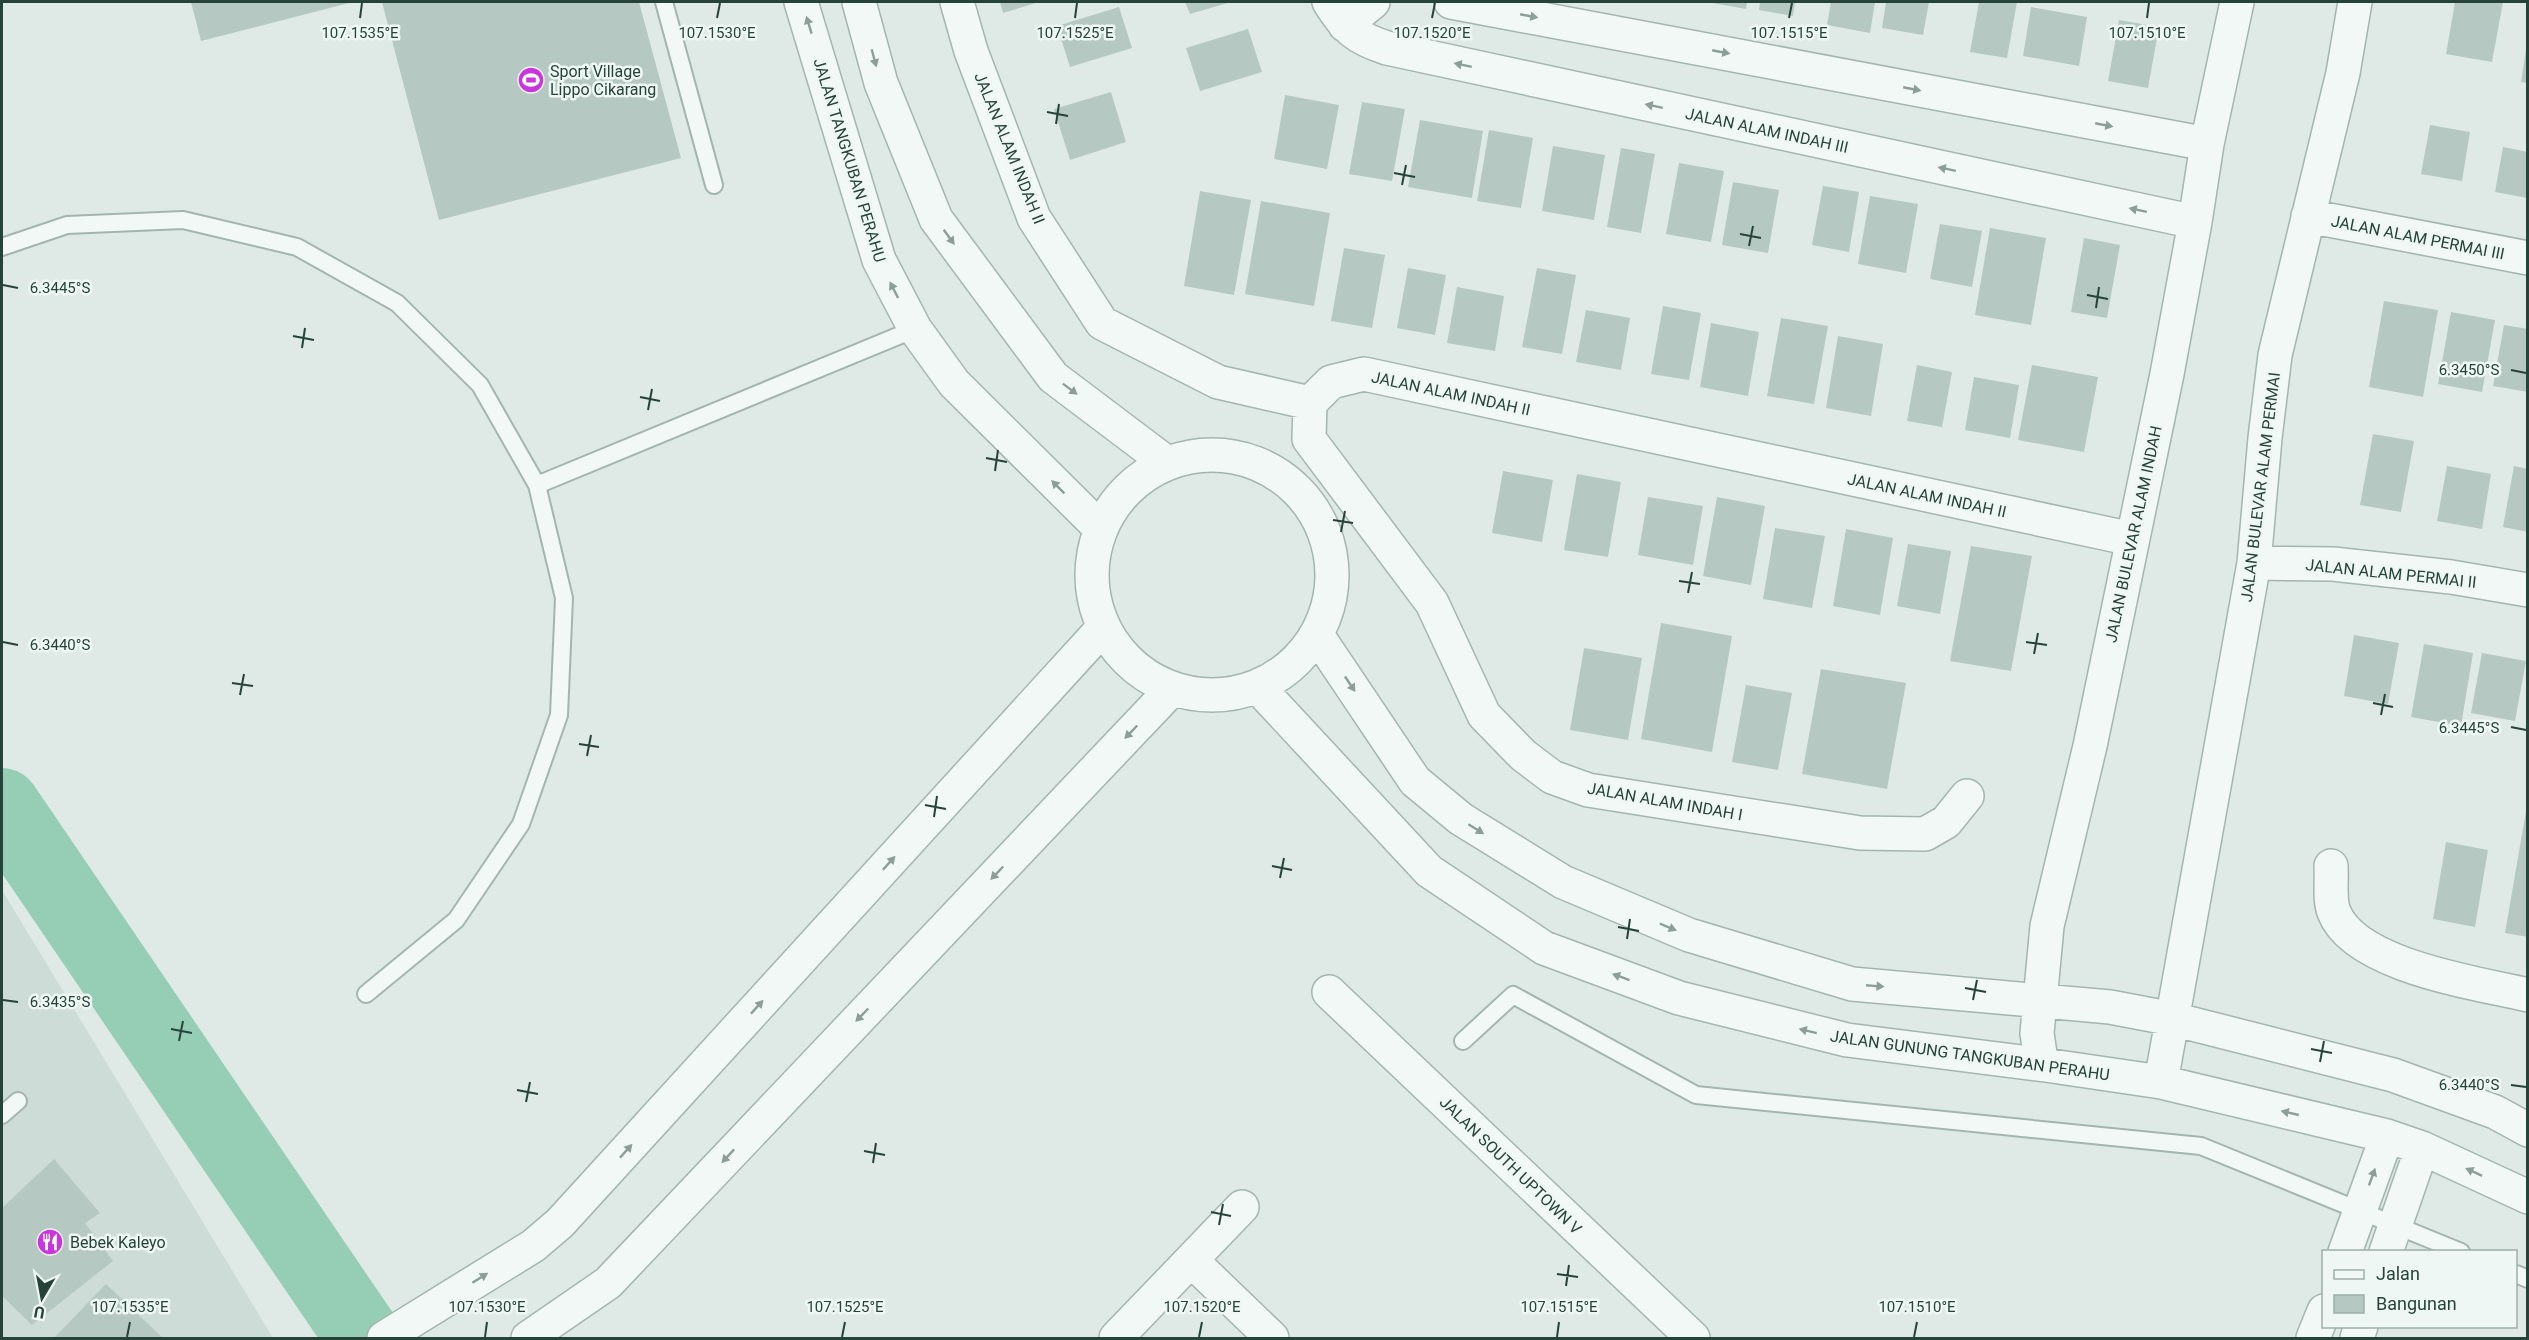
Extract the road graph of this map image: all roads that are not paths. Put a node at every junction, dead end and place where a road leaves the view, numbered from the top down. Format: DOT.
graph roads {
  1 [pos="664,2"];
  2 [pos="801,2"];
  3 [pos="859,2"];
  4 [pos="957,2"];
  5 [pos="1373,2"];
  6 [pos="1451,2"];
  7 [pos="2237,2"];
  8 [pos="2355,2"];
  9 [pos="1337,13"];
  10 [pos="2206,144"];
  11 [pos="714,186"];
  12 [pos="2308,216"];
  13 [pos="2195,222"];
  14 [pos="2,247"];
  15 [pos="2528,258"];
  16 [pos="915,329"];
  17 [pos="1310,403"];
  18 [pos="1167,463"];
  19 [pos="537,485"];
  20 [pos="1100,528"];
  21 [pos="2132,539"];
  22 [pos="2254,563"];
  23 [pos="2528,590"];
  24 [pos="1103,628"];
  25 [pos="1317,635"];
  26 [pos="1258,687"];
  27 [pos="1171,690"];
  28 [pos="1967,796"];
  29 [pos="2331,866"];
  30 [pos="1329,992"];
  31 [pos="366,994"];
  32 [pos="2528,995"];
  33 [pos="2039,1002"];
  34 [pos="2173,1018"];
  35 [pos="1463,1041"];
  36 [pos="2045,1065"];
  37 [pos="2161,1082"];
  38 [pos="18,1101"];
  39 [pos="2,1115"];
  40 [pos="2528,1130"];
  41 [pos="2387,1136"];
  42 [pos="2422,1148"];
  43 [pos="2528,1197"];
  44 [pos="1242,1207"];
  45 [pos="2360,1210"];
  46 [pos="2391,1238"];
  47 [pos="2345,1250"];
  48 [pos="2456,1250"];
  49 [pos="1191,1260"];
  50 [pos="2322,1316"];
  51 [pos="384,1338"];
  52 [pos="528,1338"];
  53 [pos="1116,1338"];
  54 [pos="1272,1338"];
  55 [pos="1693,1338"];
  56 [pos="2313,1338"];
  1 -- 11 [label="lane"];
  16 -- 2 [label="street, JALAN TANGKUBAN PERAHU, one-way"];
  3 -- 18 [label="street, one-way"];
  4 -- 17 [label="street, JALAN ALAM INDAH II"];
  5 -- 9 [label="street, JALAN ALAM INDAH III"];
  6 -- 10 [label="street, one-way"];
  7 -- 10 [label="street, JALAN BULEVAR ALAM INDAH"];
  8 -- 12 [label="street, JALAN BULEVAR ALAM PERMAI"];
  13 -- 9 [label="street, JALAN ALAM INDAH III, one-way"];
  10 -- 13 [label="street, JALAN BULEVAR ALAM INDAH"];
  12 -- 15 [label="street, JALAN ALAM PERMAI III"];
  12 -- 22 [label="street, JALAN BULEVAR ALAM PERMAI"];
  13 -- 21 [label="street, JALAN BULEVAR ALAM INDAH"];
  14 -- 19 [label="lane"];
  16 -- 19 [label="lane"];
  20 -- 16 [label="street, JALAN TANGKUBAN PERAHU, one-way"];
  17 -- 21 [label="street, JALAN ALAM INDAH II"];
  17 -- 28 [label="street, JALAN ALAM INDAH I"];
  18 -- 20 [label="street"];
  18 -- 25 [label="street"];
  19 -- 31 [label="lane"];
  20 -- 24 [label="street"];
  21 -- 33 [label="street, JALAN BULEVAR ALAM INDAH"];
  22 -- 23 [label="street, JALAN ALAM PERMAI II"];
  22 -- 34 [label="street, JALAN BULEVAR ALAM PERMAI"];
  24 -- 27 [label="street"];
  51 -- 24 [label="street, one-way"];
  25 -- 26 [label="street"];
  25 -- 33 [label="street, one-way"];
  26 -- 27 [label="street"];
  36 -- 26 [label="street, JALAN GUNUNG TANGKUBAN PERAHU, one-way"];
  27 -- 52 [label="street, one-way"];
  29 -- 32 [label="street"];
  30 -- 55 [label="street, JALAN SOUTH UPTOWN V"];
  33 -- 34 [label="street"];
  33 -- 36 [label="street, JALAN BULEVAR ALAM INDAH"];
  34 -- 37 [label="street, JALAN BULEVAR ALAM PERMAI"];
  34 -- 40 [label="street"];
  35 -- 45 [label="lane"];
  36 -- 37 [label="street, JALAN GUNUNG TANGKUBAN PERAHU"];
  41 -- 37 [label="street, JALAN GUNUNG TANGKUBAN PERAHU, one-way"];
  38 -- 39 [label="lane"];
  41 -- 42 [label="street, JALAN GUNUNG TANGKUBAN PERAHU"];
  45 -- 41 [label="street, one-way"];
  43 -- 42 [label="street, JALAN GUNUNG TANGKUBAN PERAHU, one-way"];
  42 -- 46 [label="street"];
  44 -- 49 [label="street"];
  45 -- 46 [label="lane"];
  45 -- 47 [label="street"];
  46 -- 48 [label="lane"];
  49 -- 53 [label="street"];
  49 -- 54 [label="street"];
  50 -- 56 [label="street"];
}
